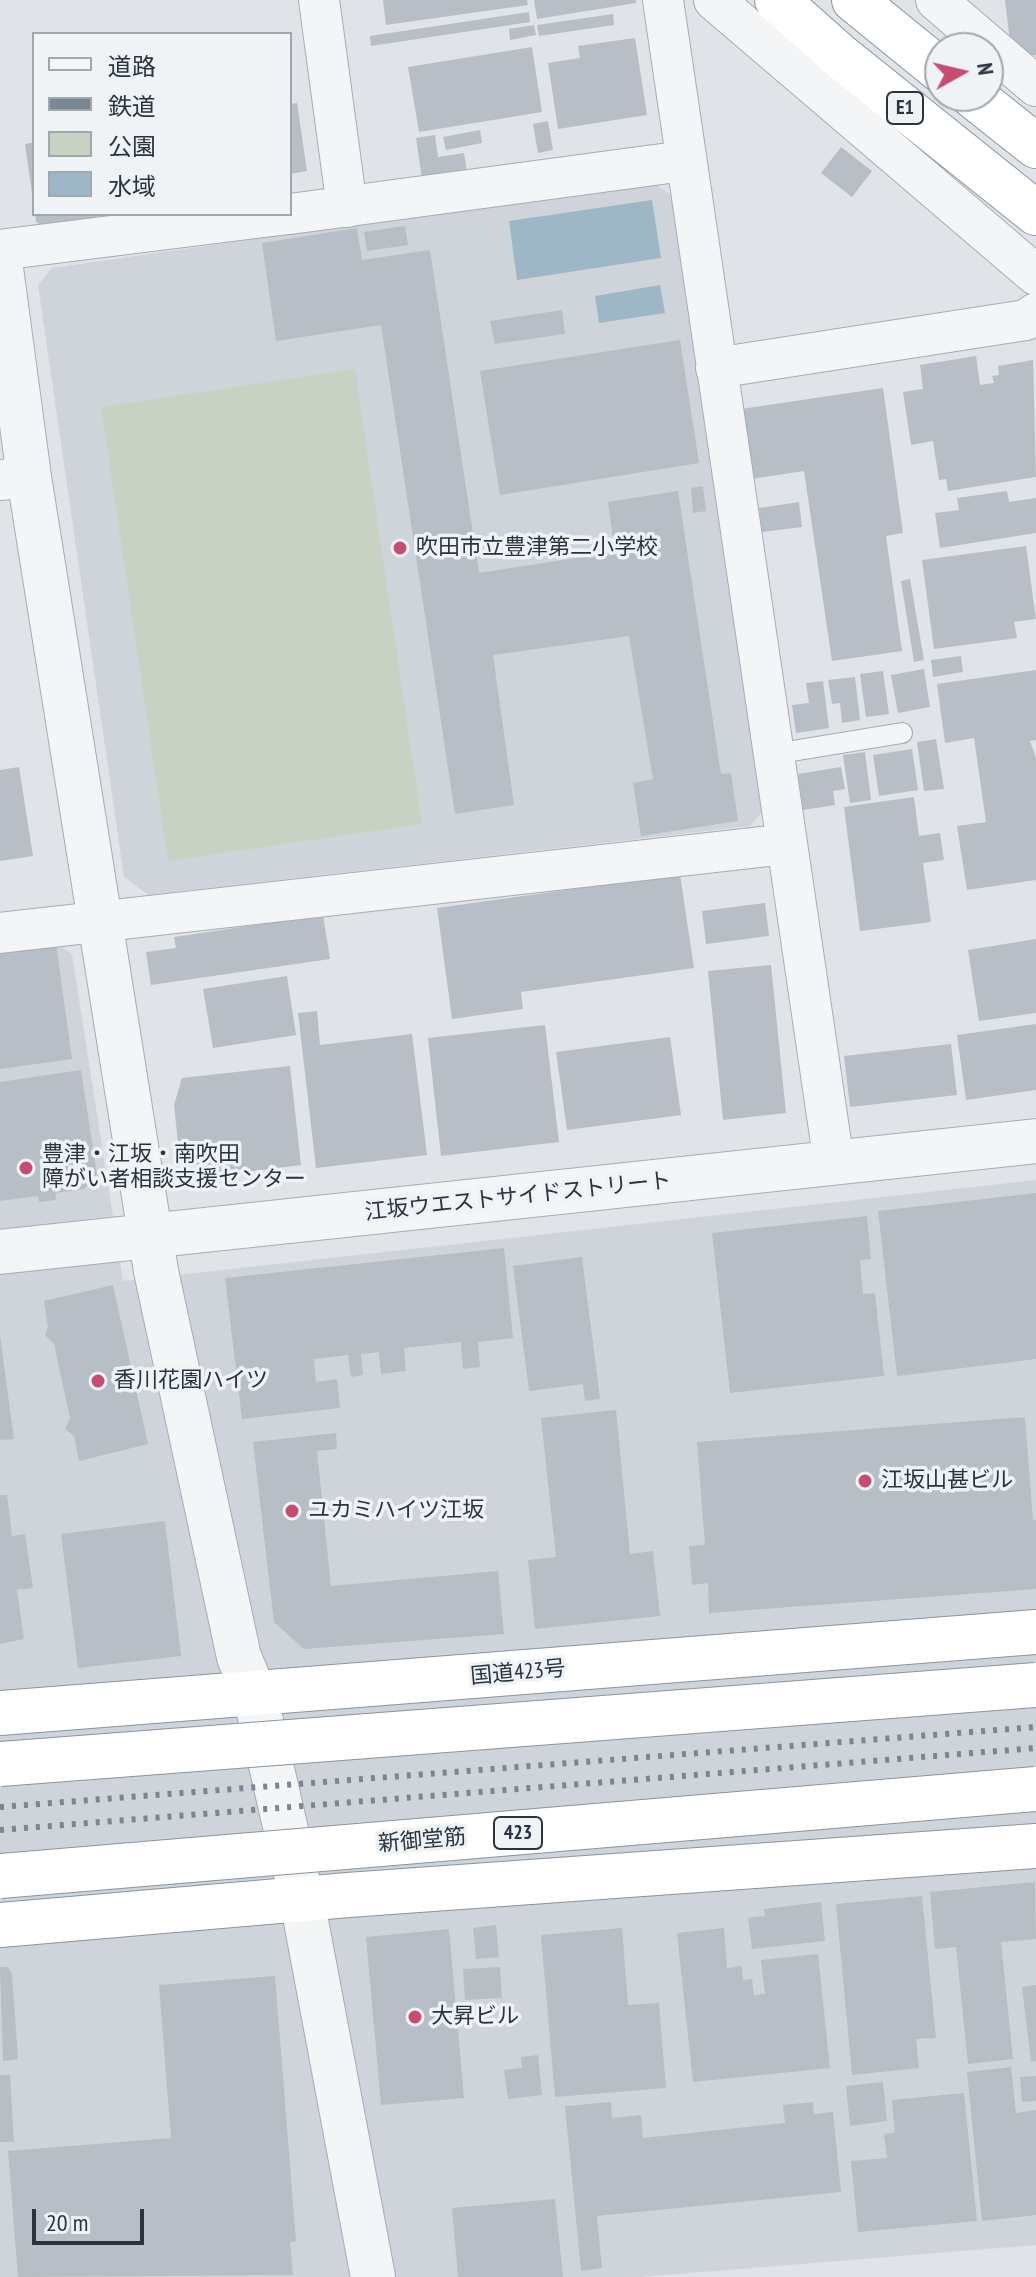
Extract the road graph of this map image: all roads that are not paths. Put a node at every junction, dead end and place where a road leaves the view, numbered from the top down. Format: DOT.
graph roads {
  1 [pos="319,0"];
  2 [pos="663,0"];
  3 [pos="714,0"];
  4 [pos="777,0"];
  5 [pos="854,0"];
  6 [pos="936,0"];
  7 [pos="924,57"];
  8 [pos="1036,86"];
  9 [pos="993,112"];
  10 [pos="1036,146"];
  11 [pos="684,161"];
  12 [pos="347,207"];
  13 [pos="1036,213"];
  14 [pos="292,214"];
  15 [pos="273,216"];
  16 [pos="0,250"];
  17 [pos="0,261"];
  18 [pos="1036,275"];
  19 [pos="1036,313"];
  20 [pos="716,368"];
  21 [pos="14,478"];
  22 [pos="902,733"];
  23 [pos="774,754"];
  24 [pos="787,844"];
  25 [pos="98,922"];
  26 [pos="0,933"];
  27 [pos="1036,1141"];
  28 [pos="834,1163"];
  29 [pos="150,1236"];
  30 [pos="0,1252"];
  31 [pos="1036,1632"];
  32 [pos="1036,1685"];
  33 [pos="255,1695"];
  34 [pos="0,1713"];
  35 [pos="0,1764"];
  36 [pos="1036,1789"];
  37 [pos="1036,1846"];
  38 [pos="0,1876"];
  39 [pos="302,1900"];
  40 [pos="0,1925"];
  41 [pos="373,2277"];
  1 -- 12 [label="street"];
  2 -- 11 [label="street"];
  3 -- 18 [label="street"];
  4 -- 13 [label="highway, E1"];
  5 -- 7 [label="highway, E1"];
  6 -- 8 [label="street"];
  9 -- 10 [label="highway"];
  11 -- 12 [label="street"];
  11 -- 20 [label="street"];
  12 -- 14 [label="street"];
  15 -- 16 [label="street"];
  17 -- 21 [label="street"];
  19 -- 20 [label="street"];
  20 -- 23 [label="street"];
  21 -- 25 [label="street"];
  22 -- 23 [label="lane"];
  23 -- 24 [label="street"];
  24 -- 25 [label="street"];
  24 -- 28 [label="street"];
  25 -- 26 [label="street"];
  25 -- 29 [label="street"];
  27 -- 28 [label="street, 江坂ウエストサイドストリート"];
  28 -- 29 [label="street, 江坂ウエストサイドストリート"];
  29 -- 30 [label="street, 江坂ウエストサイドストリート"];
  29 -- 33 [label="street"];
  31 -- 33 [label="highway, 国道423号"];
  32 -- 35 [label="highway, bridge"];
  33 -- 34 [label="highway, 国道423号"];
  33 -- 39 [label="street"];
  36 -- 38 [label="highway, 新御堂筋 / 423, bridge"];
  37 -- 39 [label="highway, 423"];
  39 -- 40 [label="highway, 423"];
  39 -- 41 [label="street"];
}
